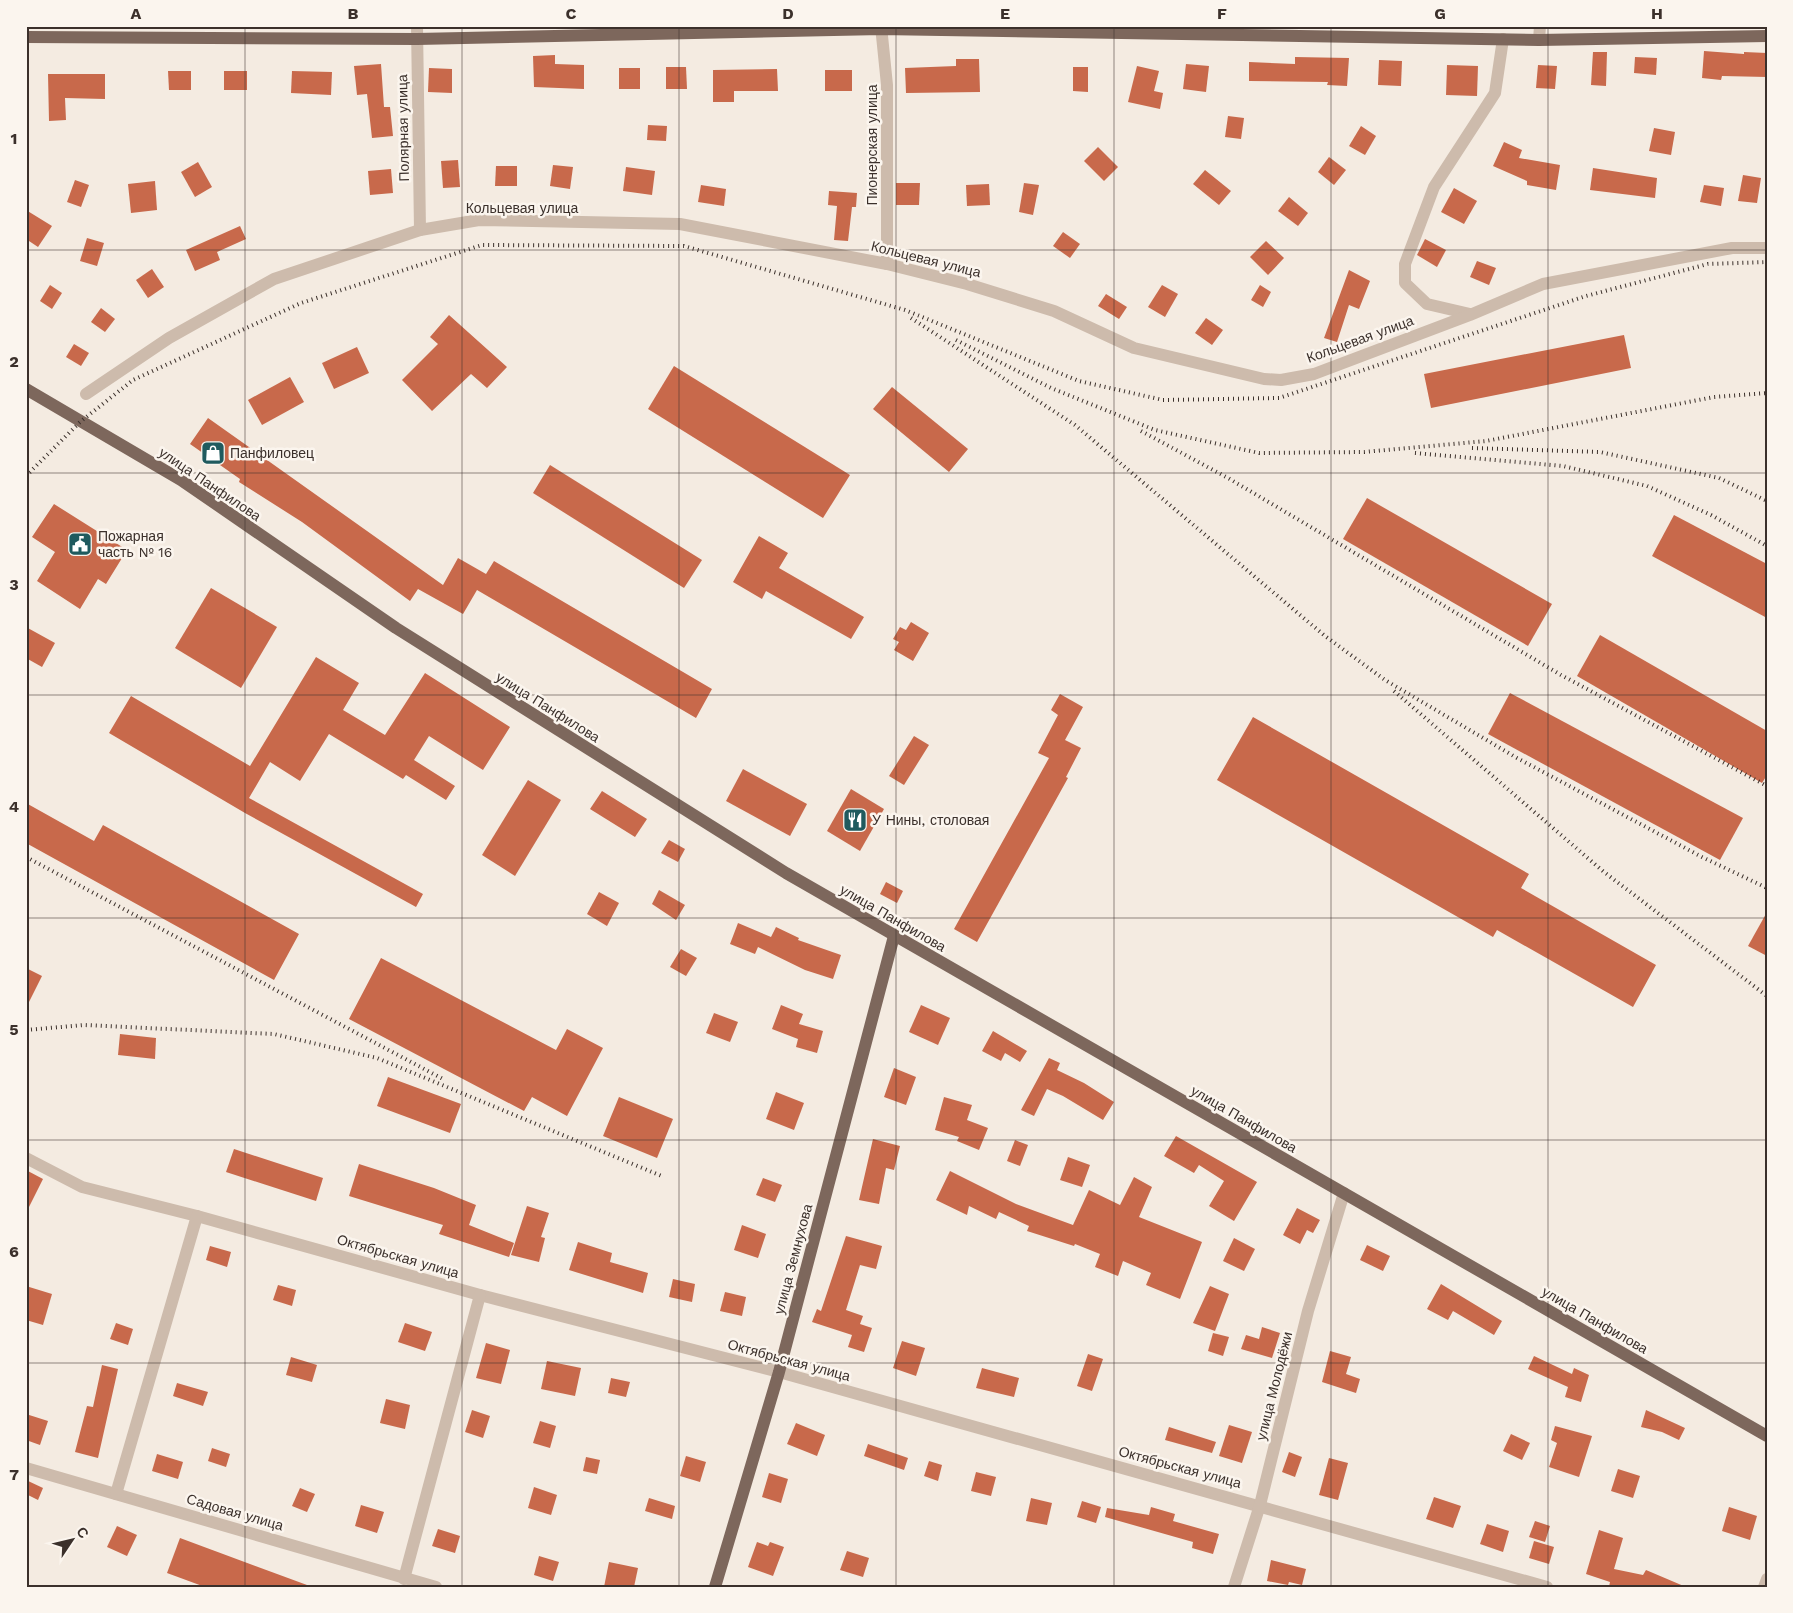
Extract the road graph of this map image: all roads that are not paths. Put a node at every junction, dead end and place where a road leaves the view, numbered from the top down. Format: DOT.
graph roads {
  1 [pos="1540,26"];
  2 [pos="881,28"];
  3 [pos="417,32"];
  4 [pos="1767,36"];
  5 [pos="26,37"];
  6 [pos="1503,39"];
  7 [pos="1539,40"];
  8 [pos="420,230"];
  9 [pos="1767,248"];
  10 [pos="887,264"];
  11 [pos="1470,314"];
  12 [pos="26,389"];
  13 [pos="86,394"];
  14 [pos="894,936"];
  15 [pos="26,1158"];
  16 [pos="1344,1194"];
  17 [pos="197,1216"];
  18 [pos="480,1295"];
  19 [pos="779,1372"];
  20 [pos="1767,1436"];
  21 [pos="26,1468"];
  22 [pos="116,1494"];
  23 [pos="1260,1505"];
  24 [pos="1767,1578"];
  25 [pos="404,1579"];
  26 [pos="436,1587"];
  27 [pos="715,1587"];
  28 [pos="1234,1587"];
  29 [pos="1547,1587"];
  30 [pos="1764,1587"];
  1 -- 7 [label="street"];
  2 -- 3 [label="main road"];
  2 -- 6 [label="main road"];
  2 -- 10 [label="street, Пионерская улица"];
  3 -- 5 [label="main road"];
  3 -- 8 [label="street, Полярная улица"];
  4 -- 7 [label="main road"];
  6 -- 7 [label="main road"];
  6 -- 11 [label="street"];
  8 -- 10 [label="street, Кольцевая улица"];
  8 -- 13 [label="street, Кольцевая улица"];
  9 -- 11 [label="street, Кольцевая улица"];
  10 -- 11 [label="street, Кольцевая улица"];
  12 -- 14 [label="main road, улица Панфилова"];
  14 -- 16 [label="main road, улица Панфилова"];
  14 -- 19 [label="main road, улица Земнухова"];
  15 -- 17 [label="street, Октябрьская улица"];
  16 -- 20 [label="main road, улица Панфилова"];
  16 -- 23 [label="street, улица Молодёжи"];
  17 -- 18 [label="street, Октябрьская улица"];
  17 -- 22 [label="street"];
  18 -- 19 [label="street, Октябрьская улица"];
  18 -- 25 [label="street"];
  19 -- 23 [label="street, Октябрьская улица"];
  19 -- 27 [label="main road, улица Земнухова"];
  21 -- 22 [label="street, Садовая улица"];
  22 -- 25 [label="street, Садовая улица"];
  23 -- 28 [label="street, улица Молодёжи"];
  23 -- 29 [label="street, Октябрьская улица"];
  24 -- 30 [label="street"];
  25 -- 26 [label="street, Садовая улица"];
}
